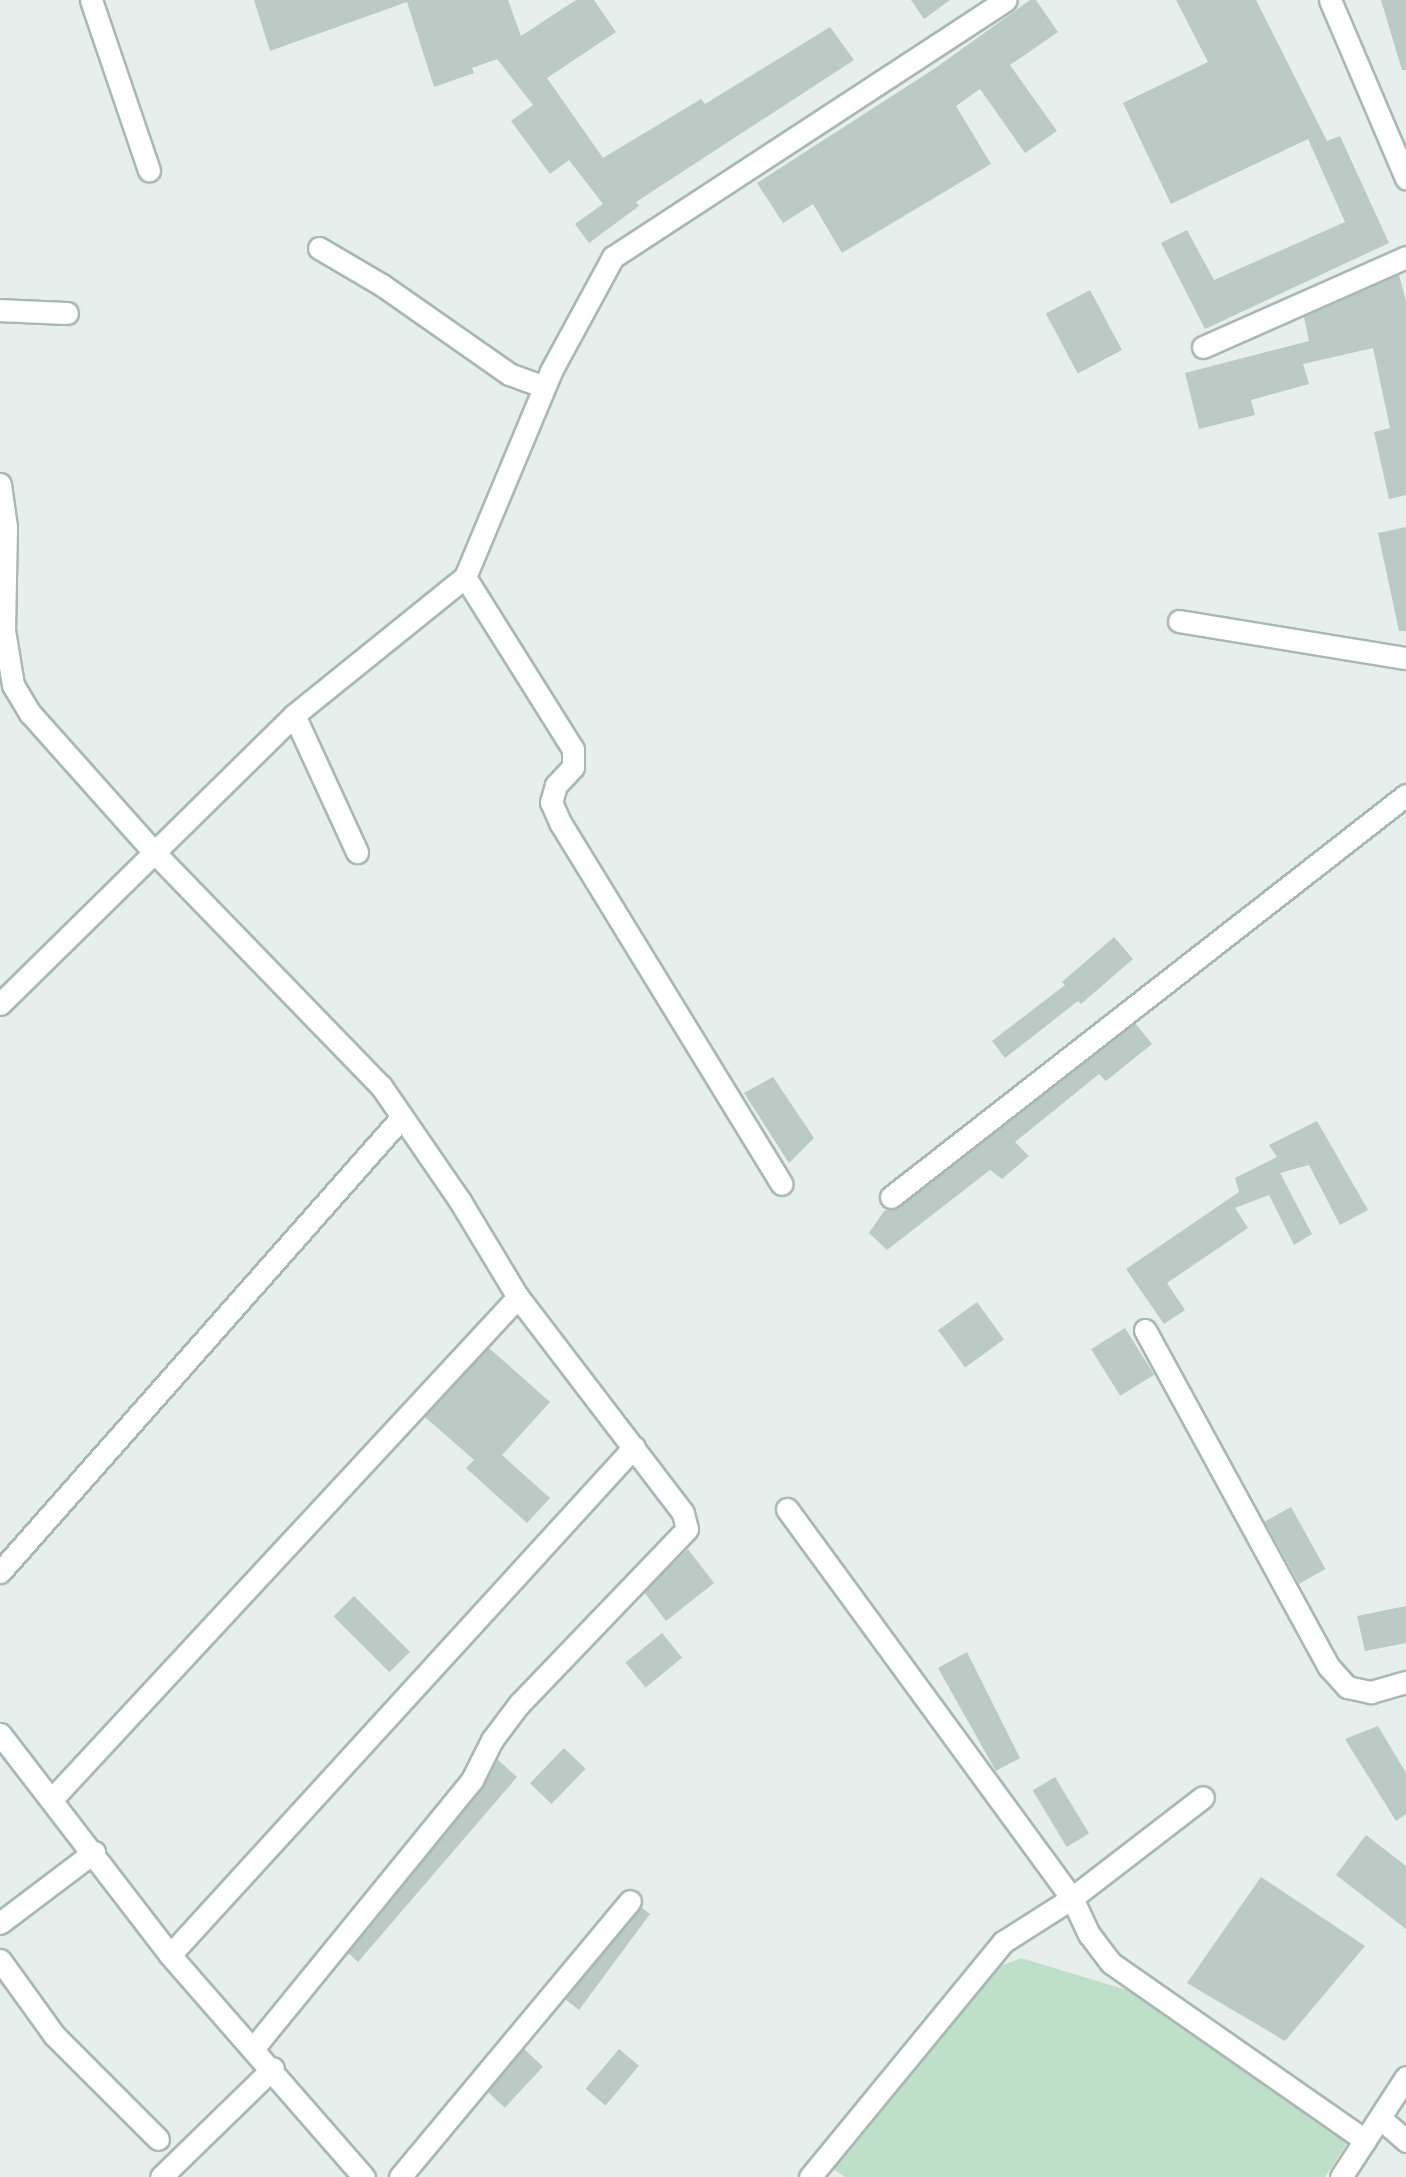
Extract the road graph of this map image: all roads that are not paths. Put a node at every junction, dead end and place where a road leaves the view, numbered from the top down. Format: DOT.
graph roads {
  1 [pos="91,0"];
  2 [pos="1005,0"];
  3 [pos="1330,0"];
  4 [pos="978,7"];
  5 [pos="149,170"];
  6 [pos="1406,178"];
  7 [pos="319,248"];
  8 [pos="1406,257"];
  9 [pos="0,310"];
  10 [pos="67,313"];
  11 [pos="1203,347"];
  12 [pos="544,387"];
  13 [pos="0,484"];
  14 [pos="465,577"];
  15 [pos="1179,621"];
  16 [pos="1406,658"];
  17 [pos="294,715"];
  18 [pos="1406,795"];
  19 [pos="152,850"];
  20 [pos="357,852"];
  21 [pos="2,998"];
  22 [pos="402,1116"];
  23 [pos="782,1184"];
  24 [pos="891,1197"];
  25 [pos="518,1297"];
  26 [pos="1145,1329"];
  27 [pos="635,1447"];
  28 [pos="787,1508"];
  29 [pos="0,1572"];
  30 [pos="1406,1682"];
  31 [pos="0,1734"];
  32 [pos="1203,1797"];
  33 [pos="52,1799"];
  34 [pos="94,1852"];
  35 [pos="1072,1898"];
  36 [pos="630,1901"];
  37 [pos="0,1923"];
  38 [pos="170,1955"];
  39 [pos="0,1960"];
  40 [pos="254,2047"];
  41 [pos="273,2068"];
  42 [pos="1406,2077"];
  43 [pos="1380,2118"];
  44 [pos="158,2139"];
  45 [pos="1365,2140"];
  46 [pos="1406,2141"];
  47 [pos="161,2177"];
  48 [pos="364,2177"];
  49 [pos="400,2177"];
  50 [pos="810,2177"];
  51 [pos="1341,2177"];
  1 -- 5 [label="street"];
  2 -- 4 [label="street"];
  3 -- 6 [label="street"];
  4 -- 12 [label="street"];
  7 -- 12 [label="street"];
  8 -- 11 [label="street"];
  9 -- 10 [label="street"];
  12 -- 14 [label="street"];
  13 -- 19 [label="street"];
  14 -- 17 [label="street"];
  14 -- 23 [label="street"];
  15 -- 16 [label="street"];
  17 -- 19 [label="street"];
  17 -- 20 [label="street"];
  18 -- 24 [label="street"];
  19 -- 21 [label="street"];
  19 -- 22 [label="street"];
  22 -- 25 [label="street"];
  22 -- 29 [label="street"];
  25 -- 27 [label="street"];
  25 -- 33 [label="street"];
  26 -- 30 [label="street"];
  27 -- 38 [label="street"];
  27 -- 40 [label="street"];
  28 -- 35 [label="street"];
  31 -- 33 [label="street"];
  32 -- 35 [label="street"];
  33 -- 34 [label="street"];
  34 -- 37 [label="street"];
  34 -- 38 [label="street"];
  35 -- 45 [label="street"];
  35 -- 50 [label="street"];
  36 -- 49 [label="street"];
  38 -- 40 [label="street"];
  39 -- 44 [label="street"];
  40 -- 41 [label="street"];
  41 -- 47 [label="street"];
  41 -- 48 [label="street"];
  42 -- 43 [label="street"];
  43 -- 45 [label="street"];
  43 -- 46 [label="street"];
  45 -- 51 [label="street"];
}
